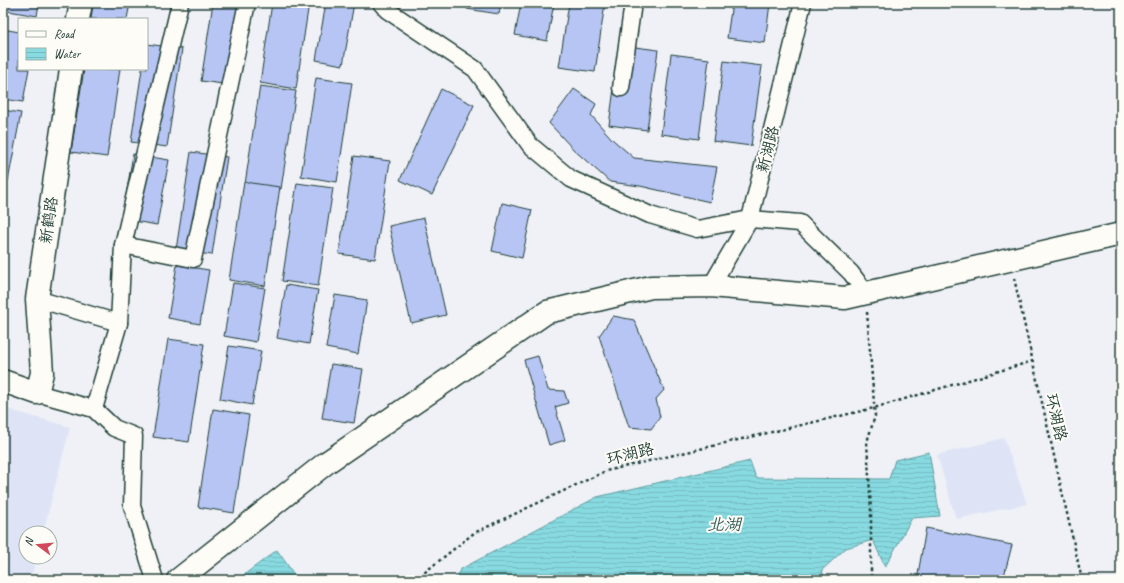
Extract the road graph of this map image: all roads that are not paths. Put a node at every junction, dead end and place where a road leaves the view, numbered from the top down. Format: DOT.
graph roads {
  1 [pos="81,3"];
  2 [pos="180,3"];
  3 [pos="247,3"];
  4 [pos="381,3"];
  5 [pos="633,3"];
  6 [pos="803,3"];
  7 [pos="78,18"];
  8 [pos="71,70"];
  9 [pos="621,88"];
  10 [pos="750,219"];
  11 [pos="1117,238"];
  12 [pos="123,245"];
  13 [pos="711,286"];
  14 [pos="866,294"];
  15 [pos="37,299"];
  16 [pos="119,323"];
  17 [pos="3,381"];
  18 [pos="39,383"];
  19 [pos="94,410"];
  20 [pos="155,580"];
  21 [pos="178,580"];
  1 -- 7 [label="street"];
  2 -- 12 [label="street"];
  3 -- 12 [label="street"];
  4 -- 10 [label="street"];
  5 -- 9 [label="street"];
  6 -- 10 [label="street, 新湖路"];
  8 -- 15 [label="street, 新鹤路"];
  10 -- 13 [label="street, 新湖路"];
  10 -- 14 [label="street"];
  11 -- 14 [label="street"];
  12 -- 16 [label="street"];
  13 -- 14 [label="street"];
  13 -- 21 [label="street"];
  15 -- 16 [label="street"];
  15 -- 18 [label="street, 新鹤路"];
  16 -- 19 [label="street"];
  17 -- 18 [label="street"];
  18 -- 19 [label="street"];
  19 -- 20 [label="street"];
}
